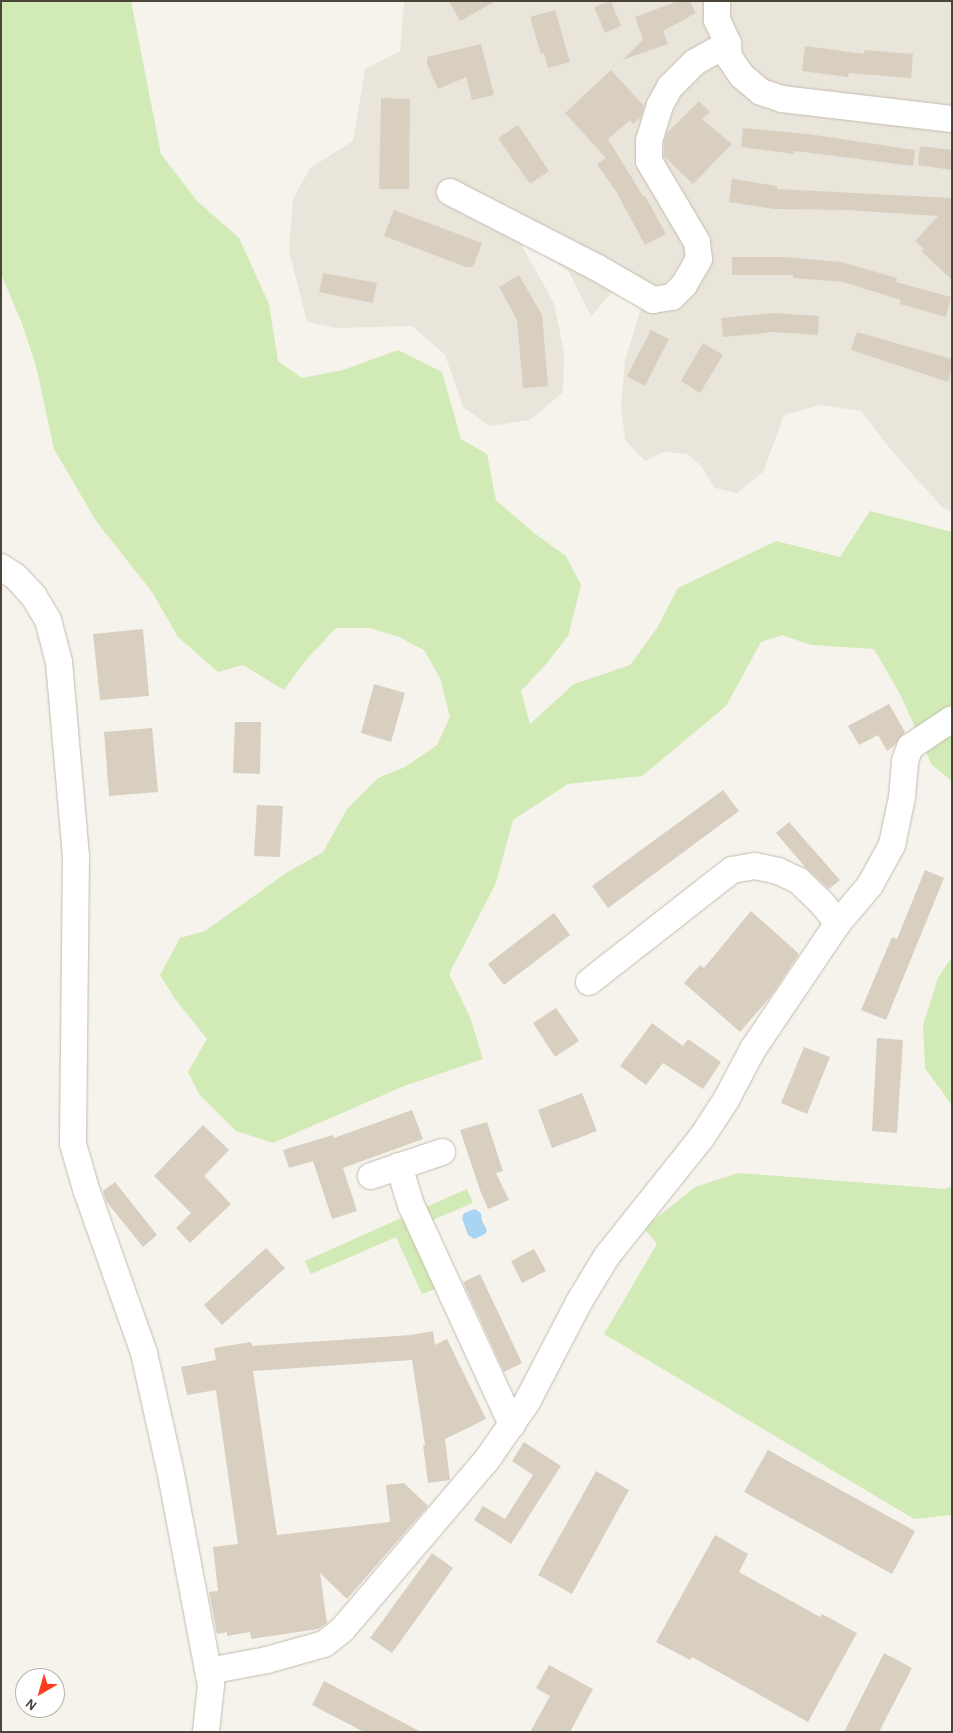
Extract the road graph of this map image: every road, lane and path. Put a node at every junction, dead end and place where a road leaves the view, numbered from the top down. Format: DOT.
graph roads {
  1 [pos="717,1"];
  2 [pos="728,44"];
  3 [pos="952,118"];
  4 [pos="450,192"];
  5 [pos="1,567"];
  6 [pos="952,719"];
  7 [pos="838,923"];
  8 [pos="589,982"];
  9 [pos="442,1152"];
  10 [pos="400,1166"];
  11 [pos="371,1176"];
  12 [pos="512,1425"];
  13 [pos="209,1671"];
  14 [pos="206,1732"];
  1 -- 2 [label="street"];
  2 -- 3 [label="street"];
  2 -- 4 [label="street"];
  5 -- 13 [label="street"];
  6 -- 7 [label="street"];
  7 -- 8 [label="street"];
  7 -- 12 [label="street"];
  9 -- 10 [label="street"];
  10 -- 11 [label="street"];
  10 -- 12 [label="street"];
  12 -- 13 [label="street"];
  13 -- 14 [label="street"];
}
